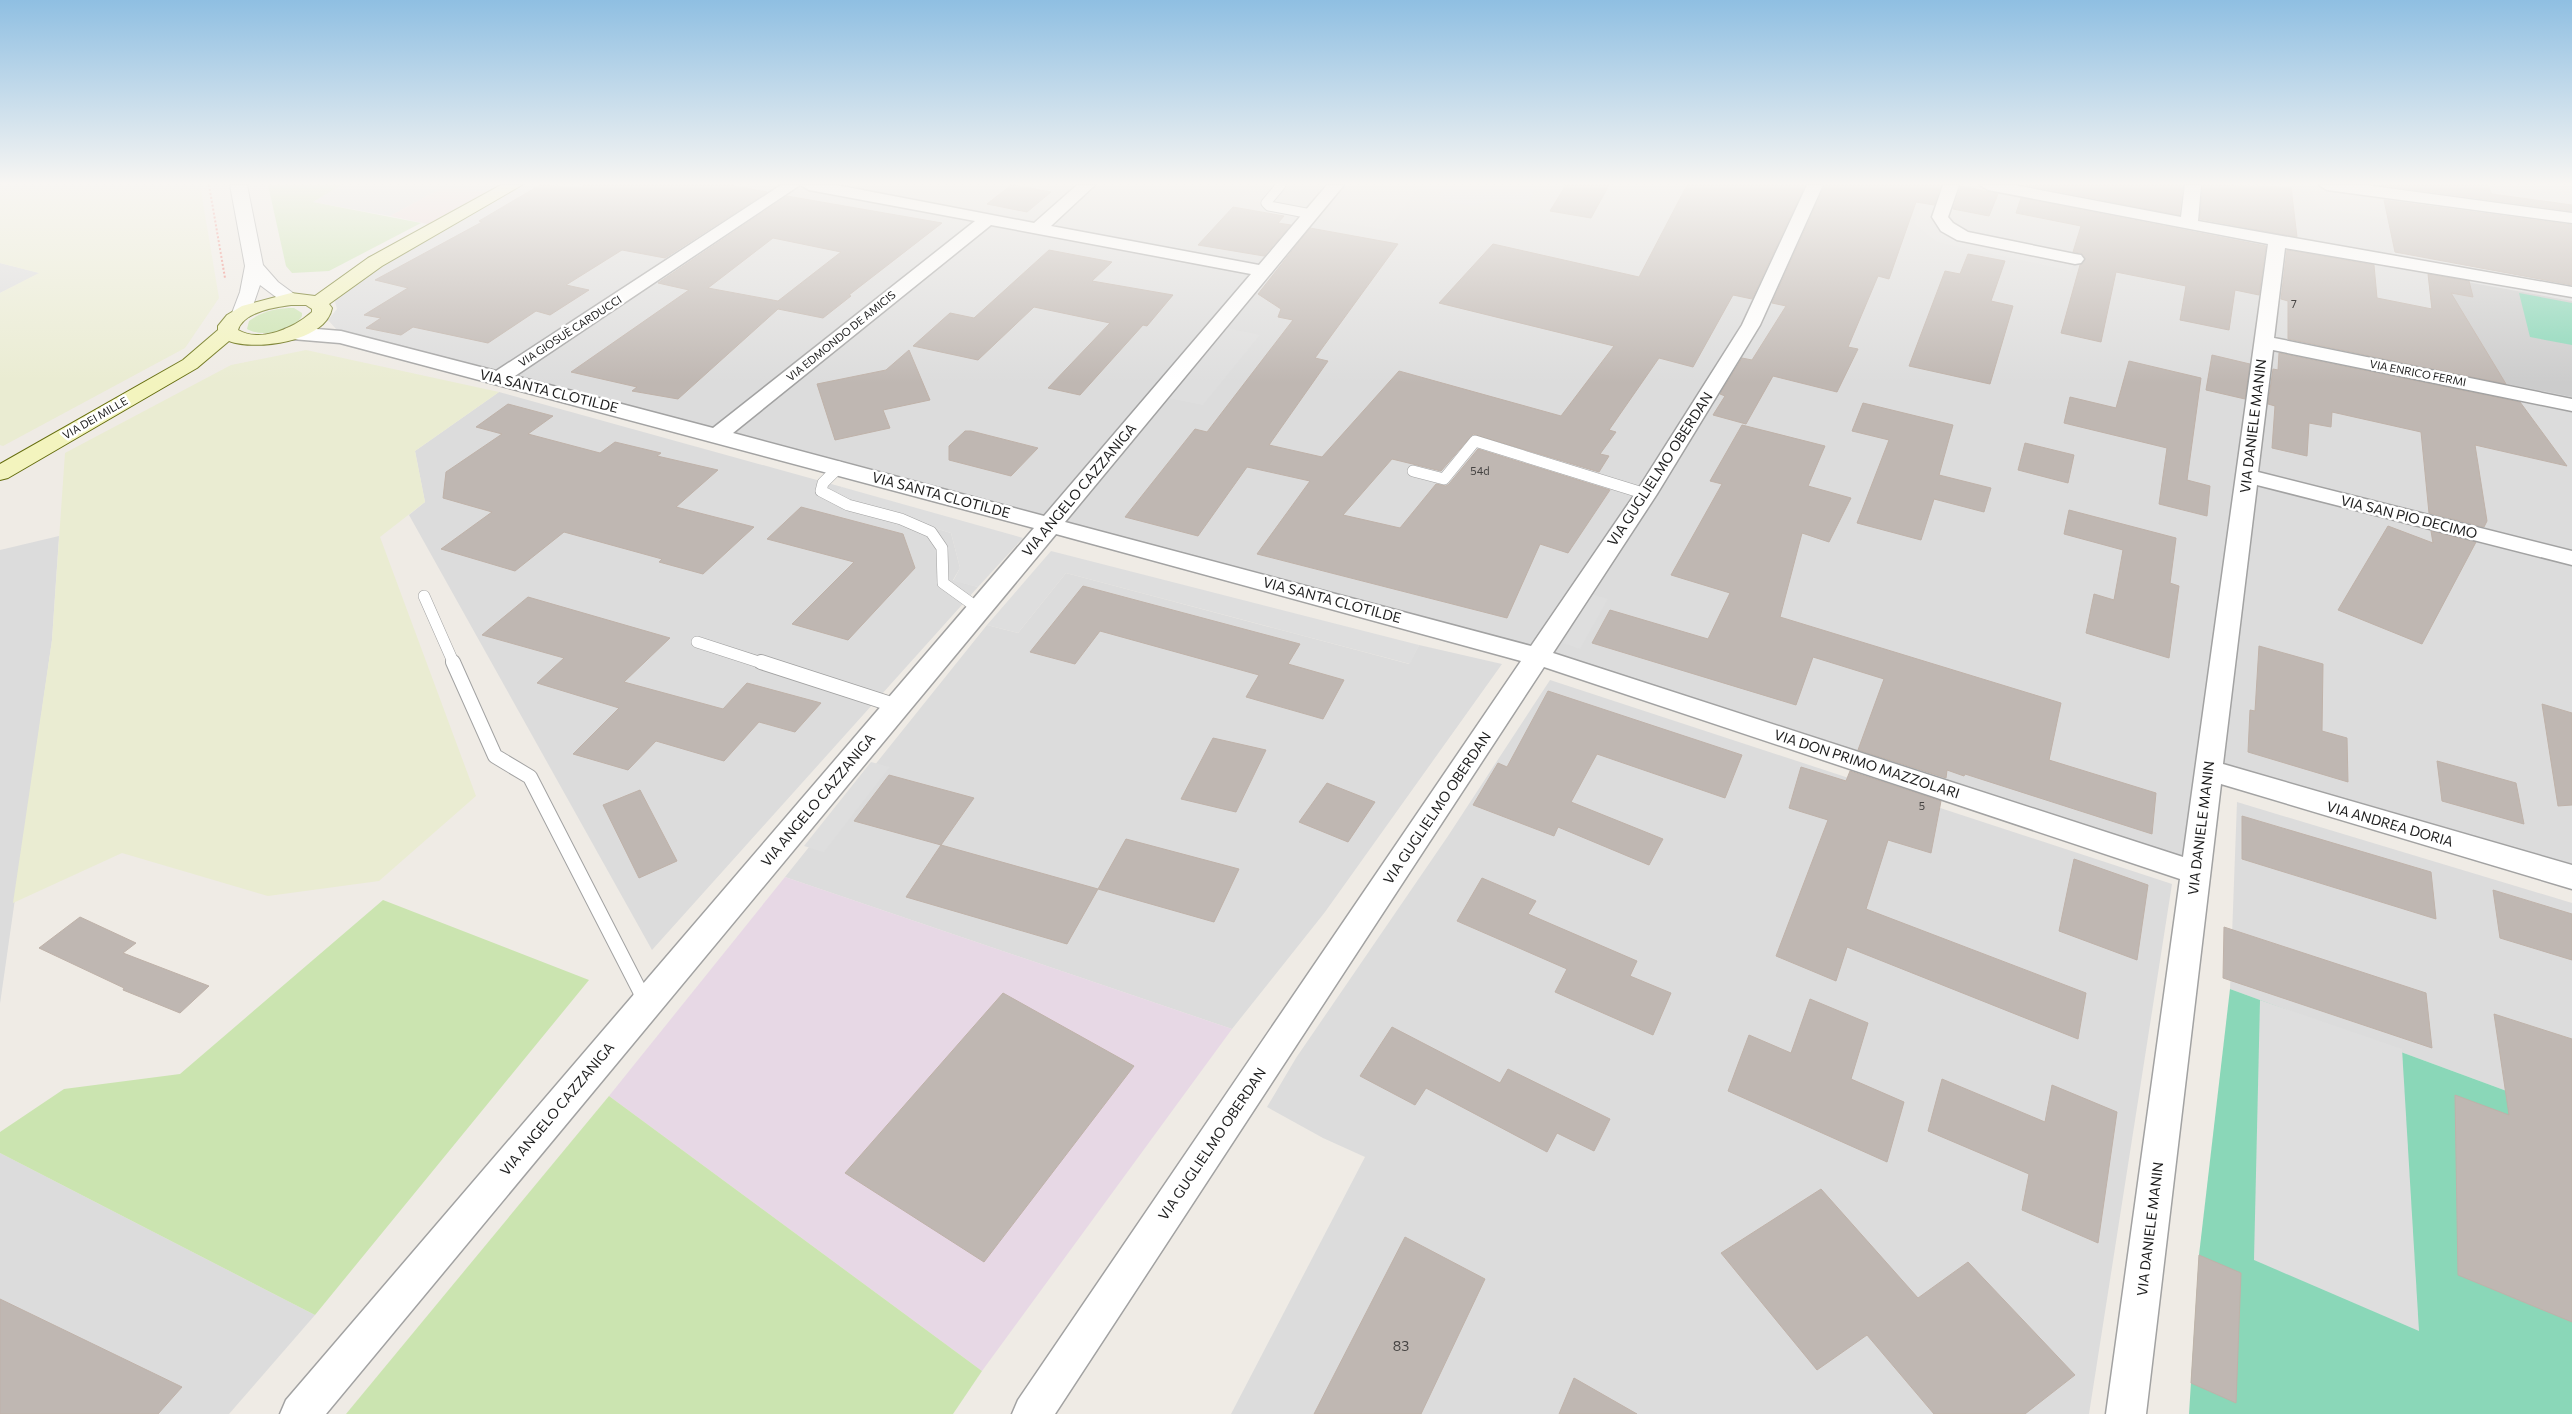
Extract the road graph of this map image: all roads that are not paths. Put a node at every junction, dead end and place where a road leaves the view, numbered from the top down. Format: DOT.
graph roads {
  1 [pos="251,251"];
  2 [pos="395,251"];
  3 [pos="692,251"];
  4 [pos="948,251"];
  5 [pos="1156,251"];
  6 [pos="1281,251"];
  7 [pos="1786,251"];
  8 [pos="2037,251"];
  9 [pos="2276,251"];
  10 [pos="2335,251"];
  11 [pos="2075,259"];
  12 [pos="375,262"];
  13 [pos="254,266"];
  14 [pos="1263,272"];
  15 [pos="2572,292"];
  16 [pos="292,299"];
  17 [pos="317,312"];
  18 [pos="242,313"];
  19 [pos="228,332"];
  20 [pos="292,333"];
  21 [pos="341,337"];
  22 [pos="257,340"];
  23 [pos="2264,342"];
  24 [pos="190,364"];
  25 [pos="499,378"];
  26 [pos="2572,405"];
  27 [pos="718,435"];
  28 [pos="839,467"];
  29 [pos="1413,471"];
  30 [pos="0,473"];
  31 [pos="2247,476"];
  32 [pos="1646,494"];
  33 [pos="1050,524"];
  34 [pos="2572,558"];
  35 [pos="424,596"];
  36 [pos="979,608"];
  37 [pos="697,642"];
  38 [pos="1539,657"];
  39 [pos="897,706"];
  40 [pos="2208,770"];
  41 [pos="2196,872"];
  42 [pos="2572,877"];
  43 [pos="646,1003"];
  44 [pos="300,1414"];
  45 [pos="1032,1414"];
  46 [pos="2126,1414"];
  1 -- 13 [label="street"];
  2 -- 12 [label="main road"];
  3 -- 25 [label="street, VIA GIOSUÈ CARDUCCI"];
  4 -- 27 [label="street, VIA EDMONDO DE AMICIS"];
  5 -- 14 [label="street"];
  6 -- 14 [label="street, VIA ANGELO CAZZANIGA"];
  7 -- 32 [label="street, VIA GUGLIELMO OBERDAN"];
  8 -- 11 [label="street"];
  9 -- 23 [label="street, VIA DANIELE MANIN"];
  10 -- 15 [label="street"];
  12 -- 16 [label="main road"];
  12 -- 17 [label="main road"];
  13 -- 16 [label="street"];
  13 -- 18 [label="street"];
  14 -- 33 [label="street, VIA ANGELO CAZZANIGA"];
  16 -- 17 [label="main road"];
  16 -- 18 [label="main road"];
  17 -- 20 [label="main road"];
  17 -- 21 [label="street, VIA SANTA CLOTILDE"];
  18 -- 19 [label="main road, VIA DEI MILLE"];
  19 -- 22 [label="main road"];
  19 -- 24 [label="main road, VIA DEI MILLE"];
  20 -- 21 [label="street, VIA SANTA CLOTILDE"];
  20 -- 22 [label="main road"];
  21 -- 25 [label="street, VIA SANTA CLOTILDE"];
  22 -- 24 [label="main road, VIA DEI MILLE"];
  23 -- 26 [label="street, VIA ENRICO FERMI"];
  23 -- 31 [label="street, VIA DANIELE MANIN"];
  24 -- 30 [label="main road, VIA DEI MILLE"];
  25 -- 27 [label="street, VIA SANTA CLOTILDE"];
  27 -- 28 [label="street, VIA SANTA CLOTILDE"];
  28 -- 33 [label="street, VIA SANTA CLOTILDE"];
  28 -- 36 [label="lane"];
  29 -- 32 [label="lane"];
  31 -- 34 [label="street, VIA SAN PIO DECIMO"];
  31 -- 40 [label="street, VIA DANIELE MANIN"];
  32 -- 38 [label="street, VIA GUGLIELMO OBERDAN"];
  33 -- 36 [label="street, VIA ANGELO CAZZANIGA"];
  33 -- 38 [label="street, VIA SANTA CLOTILDE"];
  35 -- 43 [label="lane"];
  36 -- 39 [label="street, VIA ANGELO CAZZANIGA"];
  37 -- 39 [label="lane"];
  38 -- 41 [label="street, VIA DON PRIMO MAZZOLARI"];
  38 -- 45 [label="street, VIA GUGLIELMO OBERDAN"];
  39 -- 43 [label="street, VIA ANGELO CAZZANIGA"];
  40 -- 41 [label="street, VIA DANIELE MANIN"];
  40 -- 42 [label="street, VIA ANDREA DORIA"];
  41 -- 46 [label="street, VIA DANIELE MANIN"];
  43 -- 44 [label="street, VIA ANGELO CAZZANIGA"];
}
